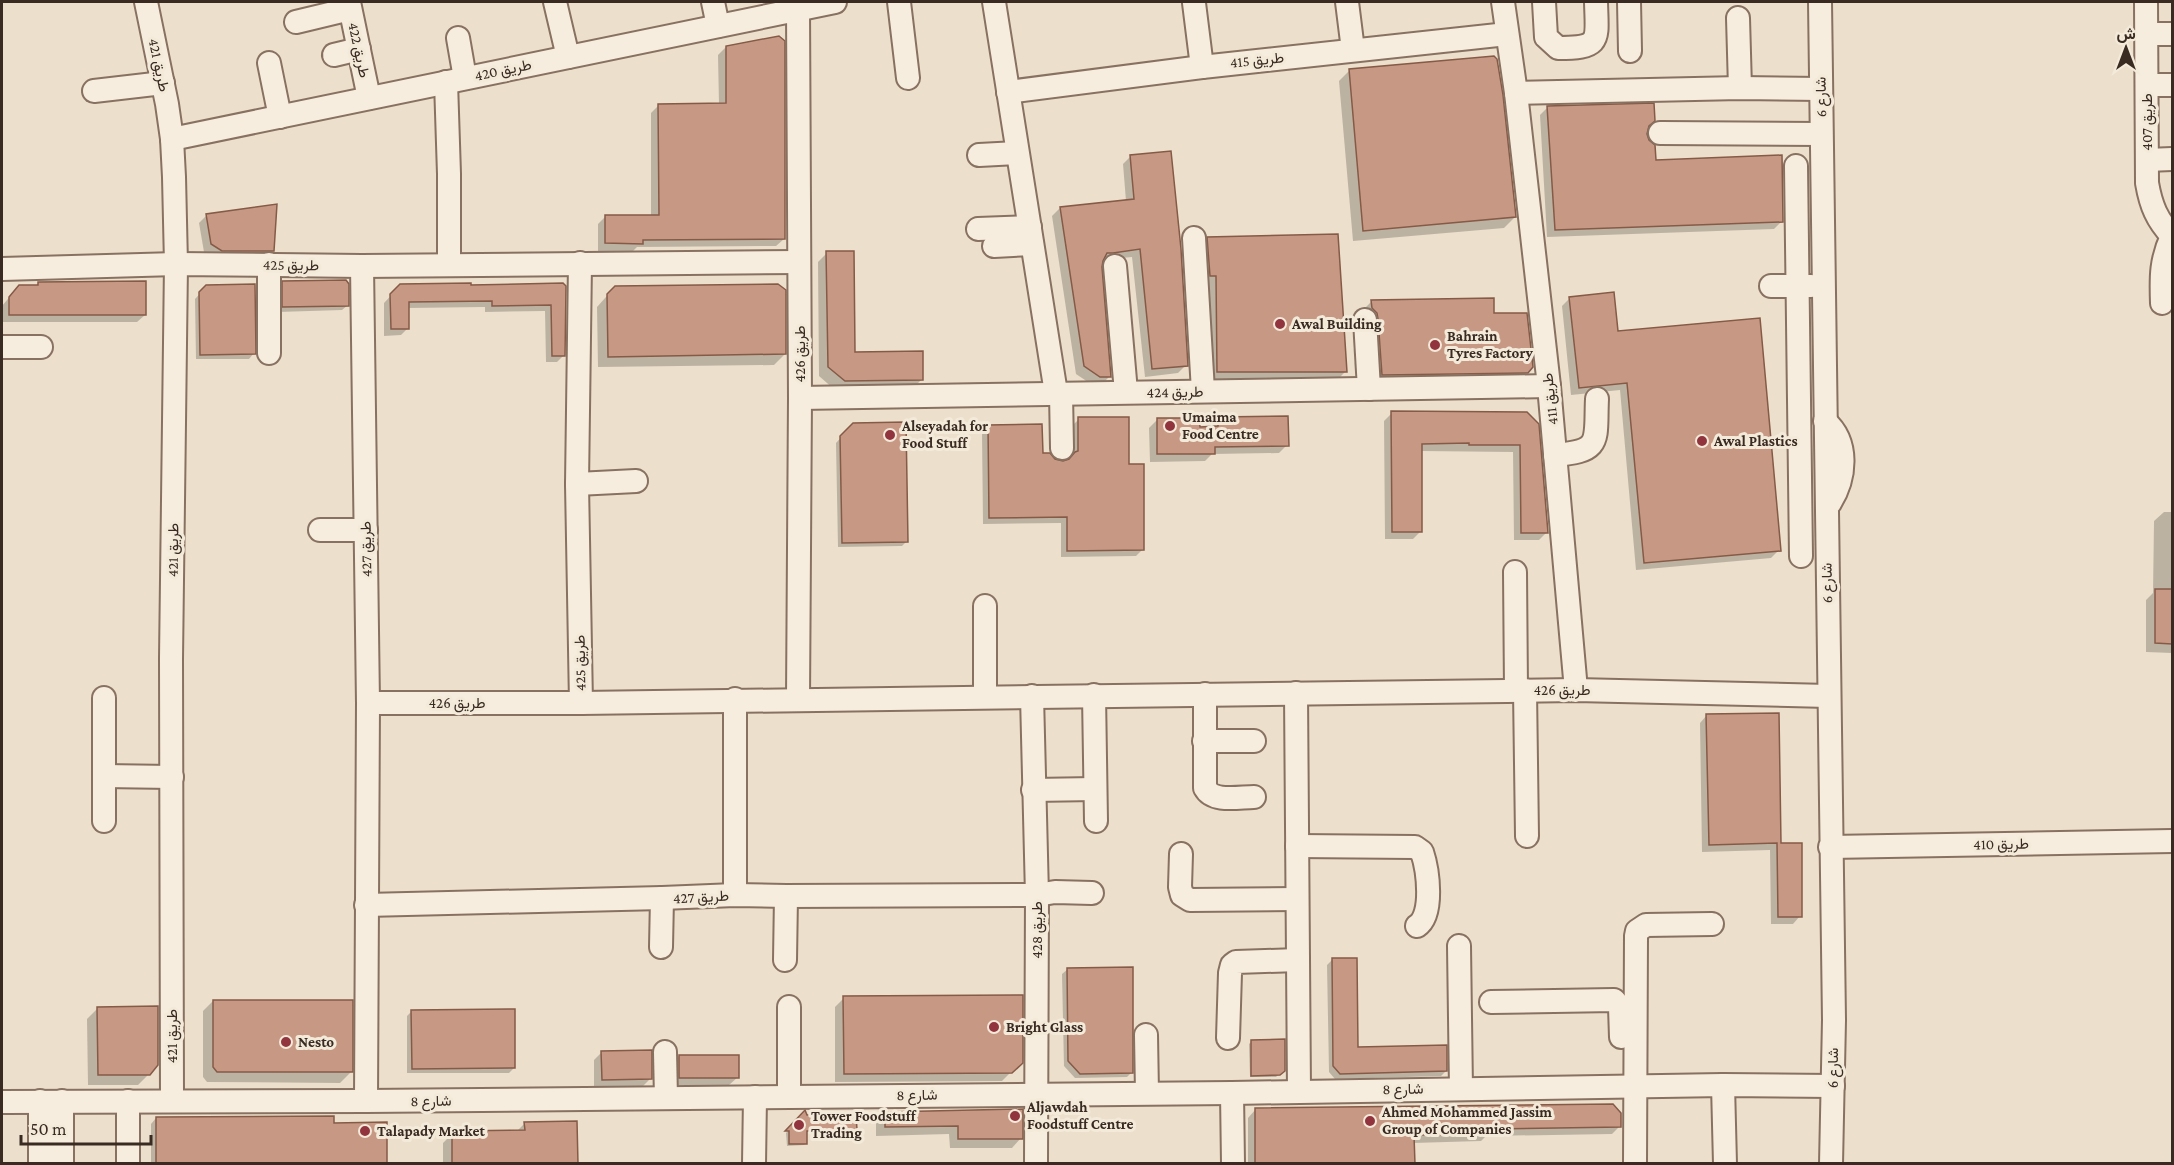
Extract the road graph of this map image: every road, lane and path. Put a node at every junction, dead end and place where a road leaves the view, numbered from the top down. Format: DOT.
graph roads {
  1 [pos="146,2"];
  2 [pos="555,2"];
  3 [pos="713,2"];
  4 [pos="835,2"];
  5 [pos="899,2"];
  6 [pos="994,2"];
  7 [pos="1347,2"];
  8 [pos="1503,2"];
  9 [pos="1544,2"];
  10 [pos="1820,2"];
  11 [pos="2146,2"];
  12 [pos="1194,3"];
  13 [pos="349,5"];
  14 [pos="797,5"];
  15 [pos="1596,11"];
  16 [pos="1629,11"];
  17 [pos="1738,18"];
  18 [pos="296,22"];
  19 [pos="718,26"];
  20 [pos="1508,34"];
  21 [pos="2147,34"];
  22 [pos="2172,34"];
  23 [pos="458,38"];
  24 [pos="359,49"];
  25 [pos="1353,50"];
  26 [pos="1630,51"];
  27 [pos="334,55"];
  28 [pos="568,57"];
  29 [pos="269,63"];
  30 [pos="1202,66"];
  31 [pos="908,78"];
  32 [pos="456,80"];
  33 [pos="163,83"];
  34 [pos="2147,85"];
  35 [pos="2172,85"];
  36 [pos="1740,88"];
  37 [pos="1821,88"];
  38 [pos="94,91"];
  39 [pos="1008,92"];
  40 [pos="1516,93"];
  41 [pos="369,98"];
  42 [pos="280,117"];
  43 [pos="1660,134"];
  44 [pos="1821,134"];
  45 [pos="172,139"];
  46 [pos="1017,153"];
  47 [pos="979,155"];
  48 [pos="2172,159"];
  49 [pos="2147,160"];
  50 [pos="1796,166"];
  51 [pos="978,229"];
  52 [pos="1031,236"];
  53 [pos="2172,236"];
  54 [pos="1194,238"];
  55 [pos="994,246"];
  56 [pos="799,262"];
  57 [pos="580,263"];
  58 [pos="176,264"];
  59 [pos="269,264"];
  60 [pos="448,265"];
  61 [pos="362,266"];
  62 [pos="1115,266"];
  63 [pos="2,268"];
  64 [pos="1771,286"];
  65 [pos="1798,286"];
  66 [pos="1823,288"];
  67 [pos="2162,303"];
  68 [pos="1365,320"];
  69 [pos="2,347"];
  70 [pos="41,347"];
  71 [pos="269,353"];
  72 [pos="1549,386"];
  73 [pos="1369,389"];
  74 [pos="1203,391"];
  75 [pos="1126,392"];
  76 [pos="1059,393"];
  77 [pos="800,398"];
  78 [pos="1597,399"];
  79 [pos="1062,448"];
  80 [pos="1555,455"];
  81 [pos="636,481"];
  82 [pos="578,484"];
  83 [pos="320,530"];
  84 [pos="366,530"];
  85 [pos="1801,556"];
  86 [pos="1515,572"];
  87 [pos="985,606"];
  88 [pos="976,647"];
  89 [pos="1520,690"];
  90 [pos="1576,690"];
  91 [pos="1296,693"];
  92 [pos="1206,694"];
  93 [pos="1094,695"];
  94 [pos="1032,696"];
  95 [pos="1828,696"];
  96 [pos="981,697"];
  97 [pos="104,698"];
  98 [pos="735,699"];
  99 [pos="798,700"];
  100 [pos="581,703"];
  101 [pos="368,704"];
  102 [pos="1204,741"];
  103 [pos="1254,741"];
  104 [pos="104,777"];
  105 [pos="172,777"];
  106 [pos="1095,789"];
  107 [pos="1033,790"];
  108 [pos="1254,797"];
  109 [pos="1096,820"];
  110 [pos="104,821"];
  111 [pos="1527,836"];
  112 [pos="2172,841"];
  113 [pos="1297,846"];
  114 [pos="1830,848"];
  115 [pos="1181,854"];
  116 [pos="1092,893"];
  117 [pos="735,895"];
  118 [pos="1036,895"];
  119 [pos="786,896"];
  120 [pos="662,898"];
  121 [pos="1297,899"];
  122 [pos="366,905"];
  123 [pos="1712,924"];
  124 [pos="1417,926"];
  125 [pos="1459,946"];
  126 [pos="661,947"];
  127 [pos="784,960"];
  128 [pos="1298,960"];
  129 [pos="1491,1002"];
  130 [pos="789,1006"];
  131 [pos="1146,1035"];
  132 [pos="1228,1038"];
  133 [pos="664,1052"];
  134 [pos="1723,1085"];
  135 [pos="1629,1086"];
  136 [pos="1833,1086"];
  137 [pos="1461,1089"];
  138 [pos="1299,1091"];
  139 [pos="1147,1093"];
  140 [pos="1232,1093"];
  141 [pos="1037,1094"];
  142 [pos="755,1097"];
  143 [pos="789,1097"];
  144 [pos="666,1098"];
  145 [pos="172,1100"];
  146 [pos="51,1101"];
  147 [pos="128,1101"];
  148 [pos="366,1101"];
  149 [pos="2,1102"];
  150 [pos="40,1164"];
  151 [pos="62,1164"];
  152 [pos="128,1164"];
  153 [pos="754,1164"];
  154 [pos="1036,1164"];
  155 [pos="1233,1164"];
  156 [pos="1635,1164"];
  157 [pos="1725,1164"];
  158 [pos="1831,1164"];
  1 -- 33 [label="street, طريق 421"];
  2 -- 28 [label="street"];
  3 -- 19 [label="street"];
  4 -- 14 [label="street, طريق 420"];
  5 -- 31 [label="street"];
  6 -- 39 [label="street"];
  7 -- 25 [label="street"];
  8 -- 20 [label="street, طريق 411"];
  9 -- 15 [label="street"];
  10 -- 37 [label="street, شارع 6"];
  11 -- 21 [label="street, طريق 407"];
  12 -- 30 [label="street"];
  13 -- 18 [label="street"];
  13 -- 24 [label="street, طريق 422"];
  14 -- 19 [label="street, طريق 420"];
  14 -- 56 [label="street, طريق 426"];
  15 -- 16 [label="street"];
  16 -- 26 [label="street"];
  17 -- 36 [label="street"];
  19 -- 28 [label="street, طريق 420"];
  20 -- 25 [label="street, طريق 415"];
  20 -- 40 [label="street, طريق 411"];
  21 -- 22 [label="street"];
  21 -- 34 [label="street, طريق 407"];
  23 -- 32 [label="street"];
  24 -- 27 [label="street"];
  24 -- 41 [label="street, طريق 422"];
  25 -- 30 [label="street, طريق 415"];
  28 -- 32 [label="street, طريق 420"];
  29 -- 42 [label="street"];
  30 -- 39 [label="street, طريق 415"];
  32 -- 41 [label="street, طريق 420"];
  32 -- 60 [label="street"];
  33 -- 38 [label="street"];
  33 -- 45 [label="street, طريق 421"];
  34 -- 35 [label="street"];
  34 -- 49 [label="street, طريق 407"];
  36 -- 37 [label="street"];
  36 -- 40 [label="street"];
  37 -- 44 [label="street, شارع 6"];
  39 -- 46 [label="street"];
  40 -- 72 [label="street, طريق 411"];
  41 -- 42 [label="street, طريق 420"];
  42 -- 45 [label="street, طريق 420"];
  43 -- 44 [label="street"];
  44 -- 66 [label="street, شارع 6"];
  45 -- 58 [label="street, طريق 421"];
  46 -- 47 [label="street"];
  46 -- 52 [label="street"];
  48 -- 49 [label="street"];
  49 -- 53 [label="street, طريق 407"];
  50 -- 65 [label="street"];
  51 -- 52 [label="street"];
  52 -- 55 [label="street"];
  52 -- 76 [label="street"];
  53 -- 67 [label="street"];
  54 -- 74 [label="street"];
  56 -- 57 [label="street, طريق 425"];
  56 -- 77 [label="street, طريق 426"];
  57 -- 60 [label="street, طريق 425"];
  57 -- 82 [label="street, طريق 425"];
  58 -- 59 [label="street, طريق 425"];
  58 -- 63 [label="street, طريق 425"];
  58 -- 105 [label="street, طريق 421"];
  59 -- 61 [label="street, طريق 425"];
  59 -- 71 [label="street"];
  60 -- 61 [label="street, طريق 425"];
  61 -- 84 [label="street, طريق 427"];
  62 -- 75 [label="street"];
  64 -- 65 [label="street"];
  65 -- 66 [label="street"];
  65 -- 85 [label="street"];
  66 -- 95 [label="street, شارع 6"];
  68 -- 73 [label="street"];
  69 -- 70 [label="street"];
  72 -- 73 [label="street, طريق 424"];
  72 -- 80 [label="street, طريق 411"];
  73 -- 74 [label="street, طريق 424"];
  74 -- 75 [label="street, طريق 424"];
  75 -- 76 [label="street, طريق 424"];
  76 -- 77 [label="street, طريق 424"];
  76 -- 79 [label="street"];
  77 -- 99 [label="street, طريق 426"];
  78 -- 80 [label="street"];
  80 -- 90 [label="street, طريق 411"];
  81 -- 82 [label="street"];
  82 -- 100 [label="street, طريق 425"];
  83 -- 84 [label="street"];
  84 -- 101 [label="street, طريق 427"];
  86 -- 89 [label="street"];
  87 -- 96 [label="street"];
  88 -- 96 [label="street"];
  89 -- 90 [label="street, طريق 426"];
  89 -- 91 [label="street, طريق 426"];
  89 -- 111 [label="street"];
  90 -- 95 [label="street, طريق 426"];
  91 -- 92 [label="street, طريق 426"];
  91 -- 113 [label="street"];
  92 -- 93 [label="street, طريق 426"];
  92 -- 102 [label="street"];
  93 -- 94 [label="street, طريق 426"];
  93 -- 106 [label="street"];
  94 -- 96 [label="street, طريق 426"];
  94 -- 107 [label="street, طريق 428"];
  95 -- 114 [label="street, شارع 6"];
  96 -- 99 [label="street, طريق 426"];
  97 -- 104 [label="street"];
  98 -- 99 [label="street, طريق 426"];
  98 -- 100 [label="street, طريق 426"];
  98 -- 117 [label="street"];
  100 -- 101 [label="street, طريق 426"];
  101 -- 122 [label="street, طريق 427"];
  102 -- 103 [label="street"];
  102 -- 108 [label="street"];
  104 -- 105 [label="street"];
  104 -- 110 [label="street"];
  105 -- 145 [label="street, طريق 421"];
  106 -- 107 [label="street"];
  106 -- 109 [label="street"];
  107 -- 118 [label="street, طريق 428"];
  112 -- 114 [label="street, طريق 410"];
  113 -- 121 [label="street"];
  113 -- 124 [label="street"];
  114 -- 136 [label="street, شارع 6"];
  115 -- 121 [label="street"];
  116 -- 118 [label="street, طريق 427"];
  117 -- 119 [label="street, طريق 427"];
  117 -- 120 [label="street, طريق 427"];
  118 -- 119 [label="street, طريق 427"];
  118 -- 141 [label="street, طريق 428"];
  119 -- 127 [label="street"];
  120 -- 122 [label="street, طريق 427"];
  120 -- 126 [label="street"];
  121 -- 128 [label="street"];
  122 -- 148 [label="street, طريق 427"];
  123 -- 135 [label="street"];
  125 -- 137 [label="street"];
  128 -- 132 [label="street"];
  128 -- 138 [label="street"];
  129 -- 135 [label="street"];
  130 -- 143 [label="street"];
  131 -- 139 [label="street"];
  133 -- 144 [label="street"];
  134 -- 135 [label="street, شارع 8"];
  134 -- 136 [label="street, شارع 8"];
  134 -- 157 [label="street"];
  135 -- 137 [label="street, شارع 8"];
  135 -- 156 [label="street"];
  136 -- 158 [label="street, شارع 6"];
  137 -- 138 [label="street, شارع 8"];
  138 -- 140 [label="street, شارع 8"];
  139 -- 140 [label="street, شارع 8"];
  139 -- 141 [label="street, شارع 8"];
  140 -- 155 [label="street"];
  141 -- 143 [label="street, شارع 8"];
  141 -- 154 [label="street, طريق 428"];
  142 -- 143 [label="street, شارع 8"];
  142 -- 144 [label="street, شارع 8"];
  142 -- 153 [label="street"];
  144 -- 148 [label="street, شارع 8"];
  145 -- 147 [label="street, شارع 8"];
  145 -- 148 [label="street, شارع 8"];
  146 -- 147 [label="street, شارع 8"];
  146 -- 149 [label="street, شارع 8"];
  146 -- 150 [label="street"];
  146 -- 151 [label="street"];
  147 -- 152 [label="street"];
}
